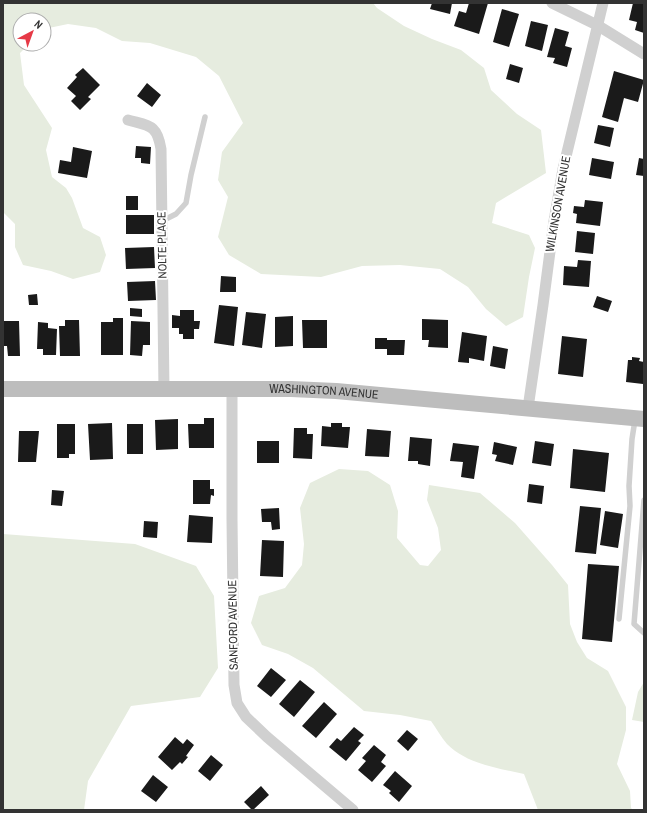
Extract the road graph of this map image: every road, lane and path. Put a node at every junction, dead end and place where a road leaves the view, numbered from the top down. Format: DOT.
graph roads {
  1 [pos="552,3"];
  2 [pos="603,3"];
  3 [pos="597,25"];
  4 [pos="644,54"];
  5 [pos="205,117"];
  6 [pos="128,120"];
  7 [pos="162,222"];
  8 [pos="232,388"];
  9 [pos="3,390"];
  10 [pos="164,390"];
  11 [pos="528,408"];
  12 [pos="640,419"];
  13 [pos="644,500"];
  14 [pos="619,619"];
  15 [pos="644,633"];
  16 [pos="340,806"];
  17 [pos="353,810"];
  1 -- 3 [label="street"];
  2 -- 3 [label="street, WILKINSON AVENUE"];
  3 -- 4 [label="street"];
  3 -- 11 [label="street, WILKINSON AVENUE"];
  5 -- 7 [label="lane"];
  6 -- 7 [label="street, NOLTE PLACE"];
  7 -- 10 [label="street, NOLTE PLACE"];
  8 -- 10 [label="main road, WASHINGTON AVENUE"];
  8 -- 11 [label="main road, WASHINGTON AVENUE"];
  8 -- 16 [label="street, SANFORD AVENUE"];
  9 -- 10 [label="main road, WASHINGTON AVENUE"];
  11 -- 12 [label="main road, WASHINGTON AVENUE"];
  12 -- 14 [label="lane"];
  13 -- 15 [label="lane"];
  16 -- 17 [label="street, SANFORD AVENUE"];
}
